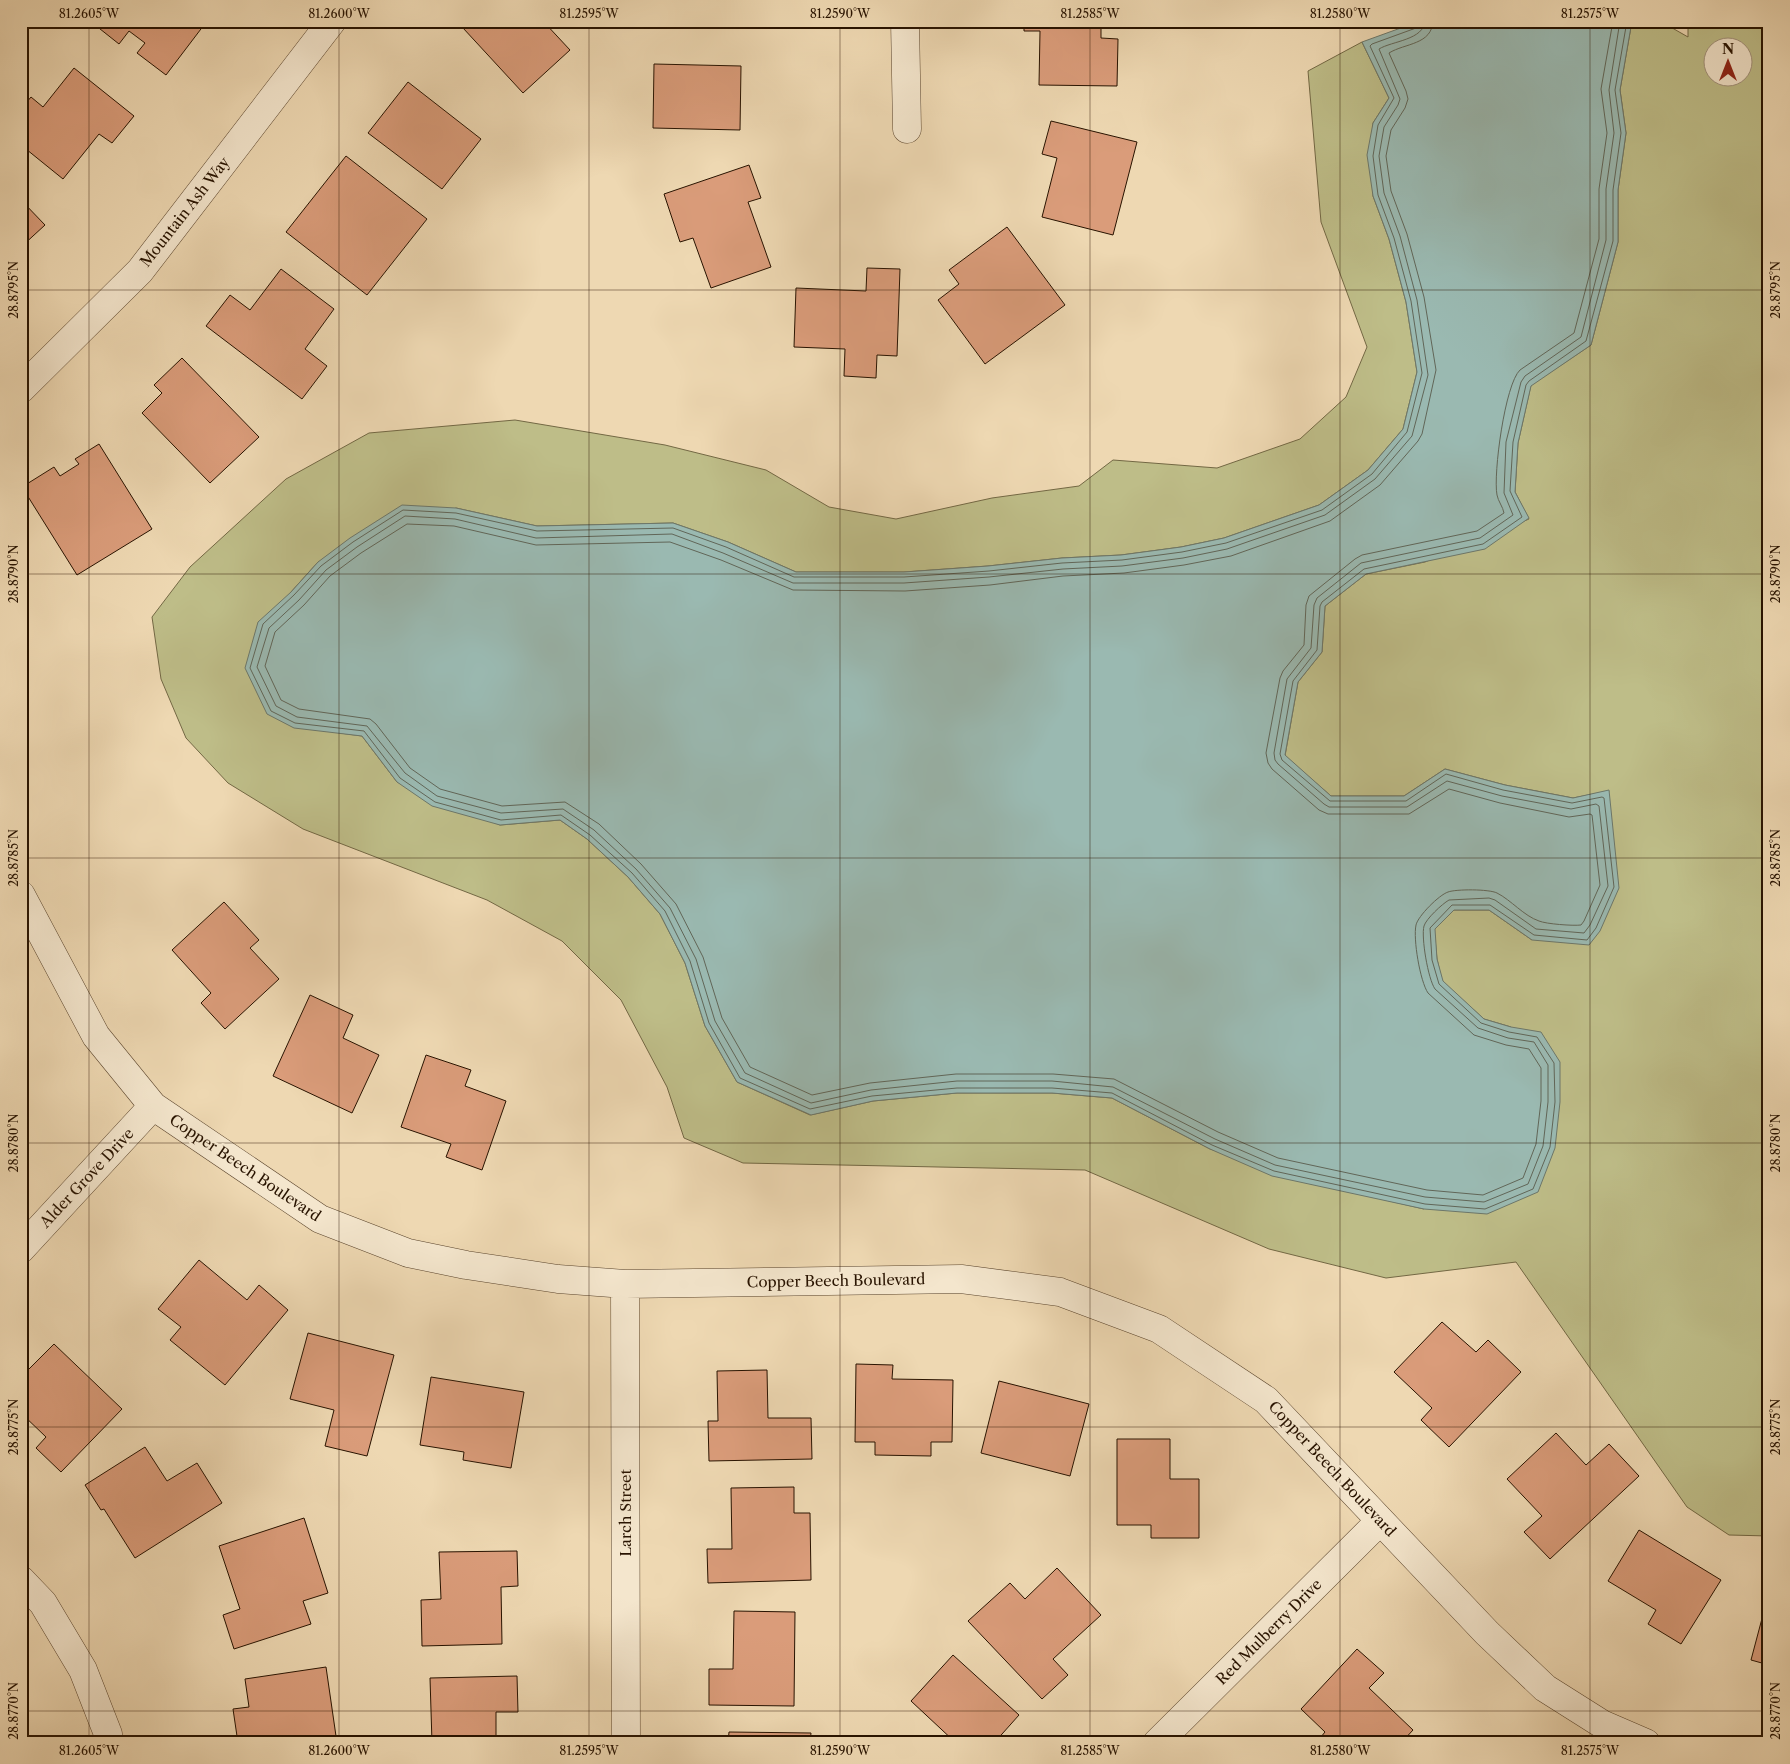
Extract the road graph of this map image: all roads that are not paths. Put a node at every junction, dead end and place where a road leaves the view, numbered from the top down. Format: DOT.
graph roads {
  1 [pos="332,21"];
  2 [pos="905,21"];
  3 [pos="907,129"];
  4 [pos="21,389"];
  5 [pos="21,895"];
  6 [pos="153,1106"];
  7 [pos="21,1249"];
  8 [pos="626,1284"];
  9 [pos="1380,1521"];
  10 [pos="21,1580"];
  11 [pos="109,1743"];
  12 [pos="626,1743"];
  13 [pos="1158,1743"];
  14 [pos="1646,1743"];
  1 -- 4 [label="street, Mountain Ash Way"];
  2 -- 3 [label="street"];
  5 -- 6 [label="street, Copper Beech Boulevard"];
  6 -- 7 [label="street, Alder Grove Drive"];
  6 -- 8 [label="street, Copper Beech Boulevard"];
  8 -- 9 [label="street, Copper Beech Boulevard"];
  8 -- 12 [label="street, Larch Street"];
  9 -- 13 [label="street, Red Mulberry Drive"];
  9 -- 14 [label="street, Copper Beech Boulevard"];
  10 -- 11 [label="street"];
}
